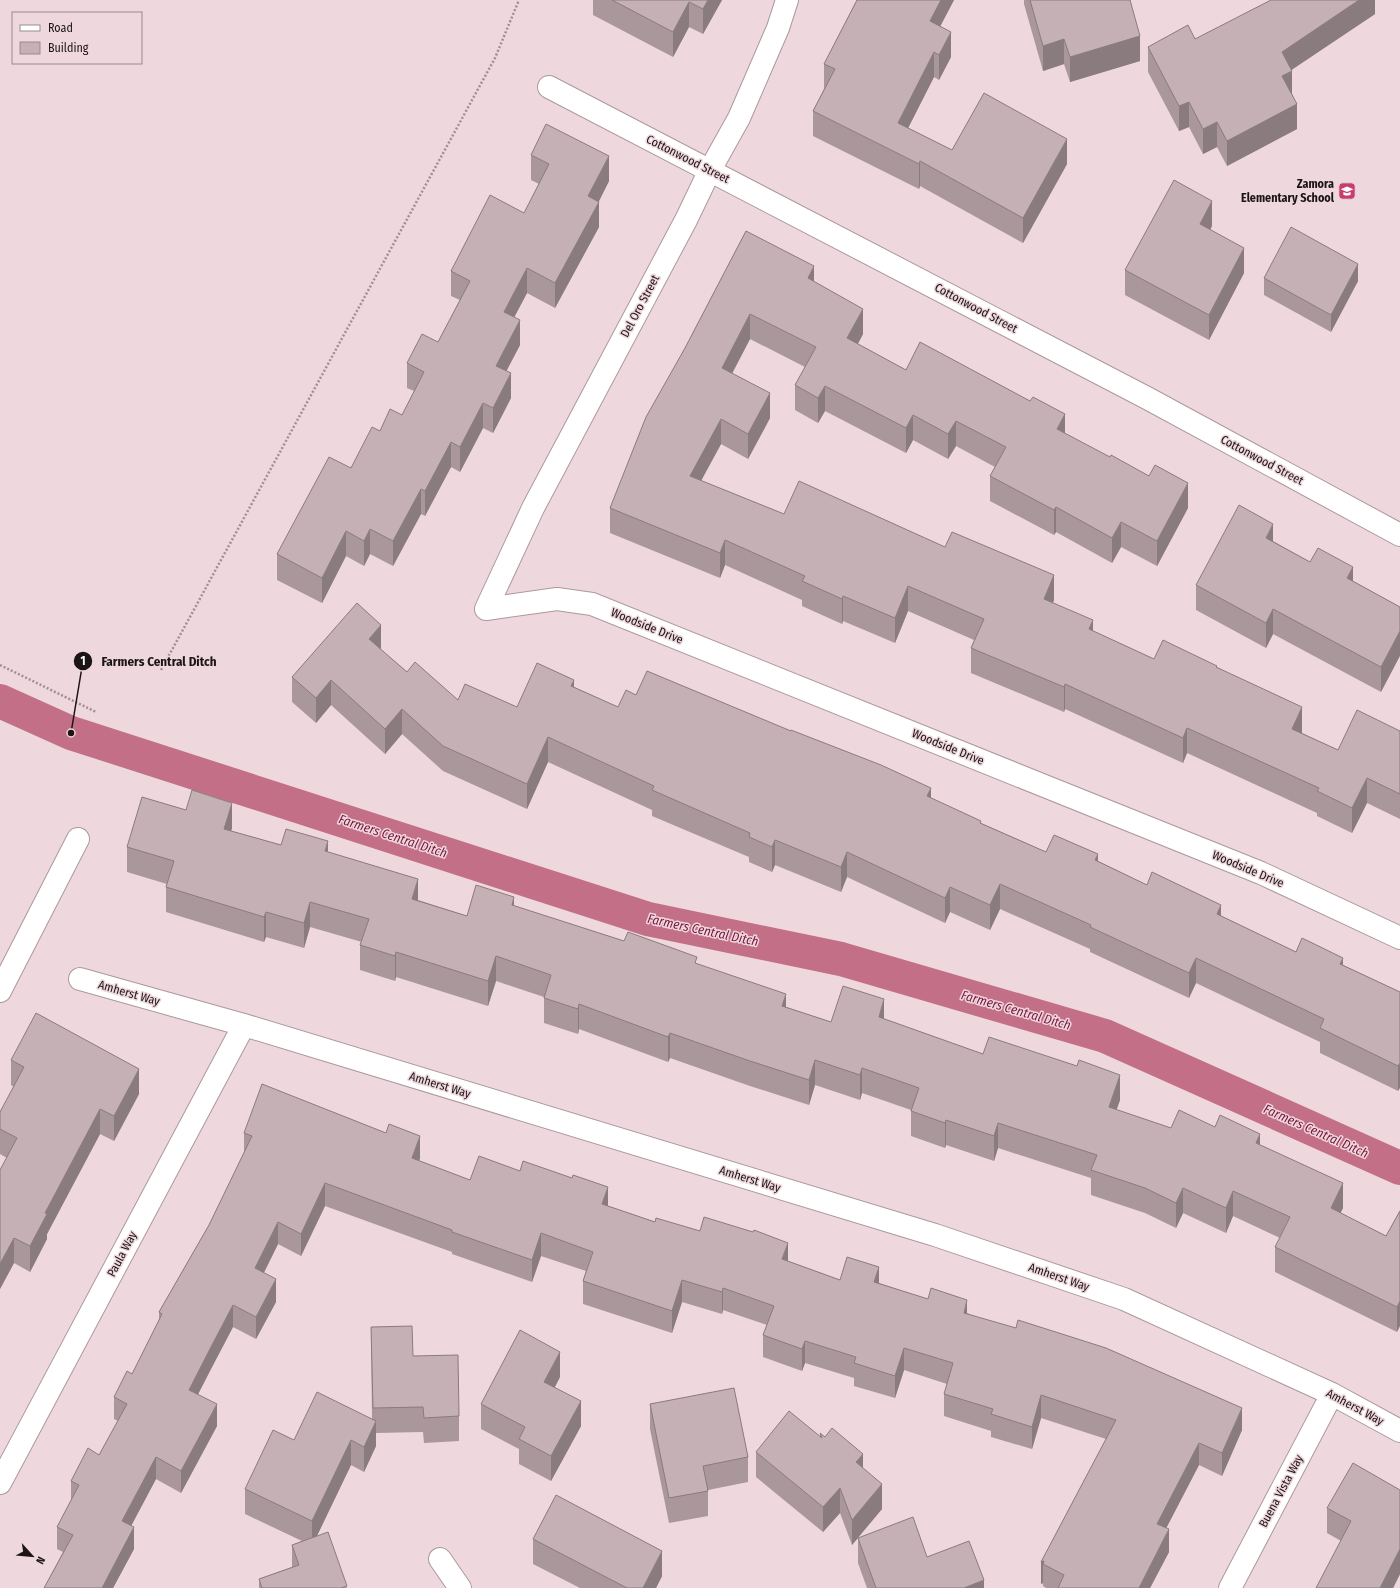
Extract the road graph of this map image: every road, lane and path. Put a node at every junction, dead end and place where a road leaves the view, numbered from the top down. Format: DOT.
graph roads {
  1 [pos="519,0"];
  2 [pos="787,0"];
  3 [pos="549,87"];
  4 [pos="710,170"];
  5 [pos="1400,535"];
  6 [pos="486,609"];
  7 [pos="0,665"];
  8 [pos="161,670"];
  9 [pos="96,712"];
  10 [pos="78,839"];
  11 [pos="1400,938"];
  12 [pos="80,979"];
  13 [pos="0,991"];
  14 [pos="244,1025"];
  15 [pos="1332,1394"];
  16 [pos="1400,1431"];
  17 [pos="0,1483"];
  18 [pos="440,1560"];
  19 [pos="460,1588"];
  20 [pos="1230,1588"];
  1 -- 8 [label="path"];
  2 -- 4 [label="street, Del Oro Street"];
  3 -- 4 [label="street, Cottonwood Street"];
  4 -- 5 [label="street, Cottonwood Street"];
  4 -- 6 [label="street, Del Oro Street"];
  6 -- 11 [label="street, Woodside Drive"];
  7 -- 9 [label="path"];
  10 -- 13 [label="street"];
  12 -- 14 [label="street, Amherst Way"];
  14 -- 15 [label="street, Amherst Way"];
  14 -- 17 [label="street, Paula Way"];
  15 -- 16 [label="street, Amherst Way"];
  15 -- 20 [label="street, Buena Vista Way"];
  18 -- 19 [label="street"];
}
